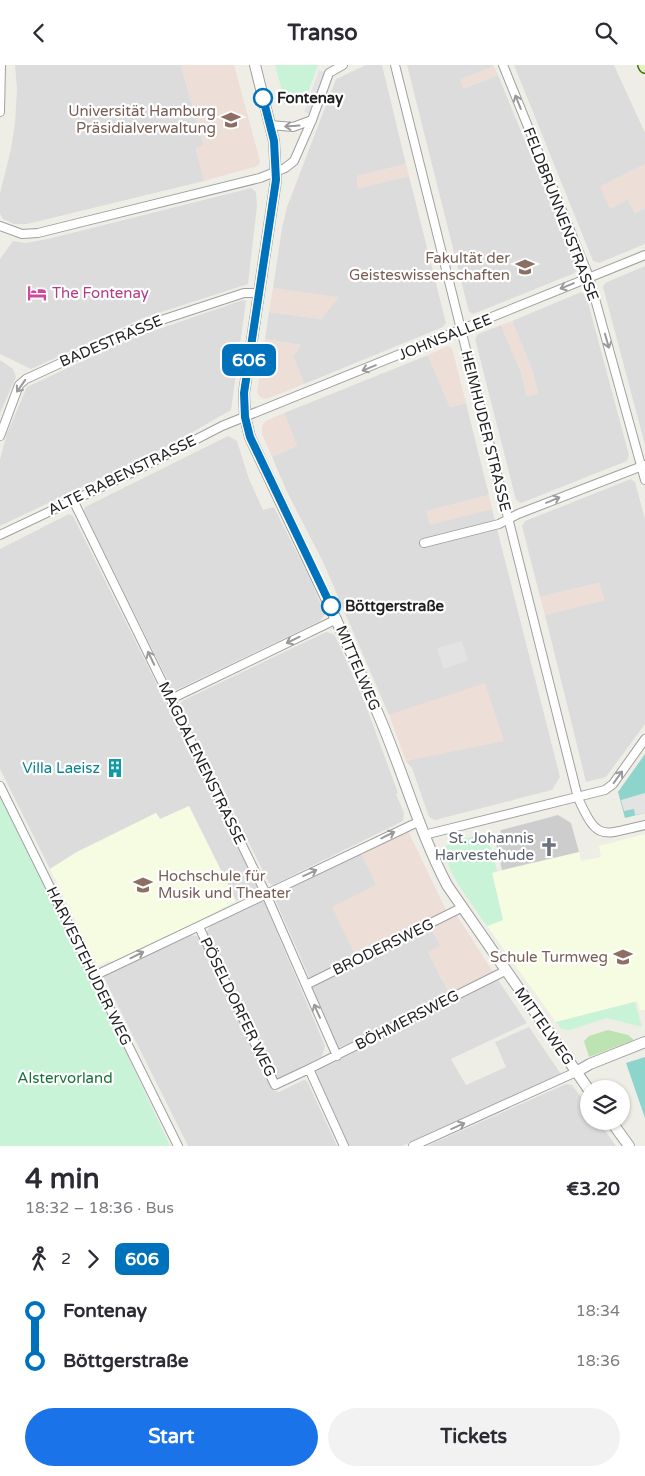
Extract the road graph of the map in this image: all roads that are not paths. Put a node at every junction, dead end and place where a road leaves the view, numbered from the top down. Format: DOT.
graph roads {
  1 [pos="0,65"];
  2 [pos="255,65"];
  3 [pos="343,65"];
  4 [pos="395,65"];
  5 [pos="503,65"];
  6 [pos="0,112"];
  7 [pos="312,119"];
  8 [pos="270,125"];
  9 [pos="276,172"];
  10 [pos="0,226"];
  11 [pos="645,255"];
  12 [pos="589,277"];
  13 [pos="258,293"];
  14 [pos="460,331"];
  15 [pos="245,417"];
  16 [pos="0,436"];
  17 [pos="643,465"];
  18 [pos="645,480"];
  19 [pos="73,500"];
  20 [pos="508,519"];
  21 [pos="0,535"];
  22 [pos="424,543"];
  23 [pos="337,619"];
  24 [pos="171,699"];
  25 [pos="645,739"];
  26 [pos="0,785"];
  27 [pos="578,798"];
  28 [pos="418,822"];
  29 [pos="645,825"];
  30 [pos="424,835"];
  31 [pos="266,894"];
  32 [pos="461,908"];
  33 [pos="199,927"];
  34 [pos="505,971"];
  35 [pos="94,976"];
  36 [pos="306,985"];
  37 [pos="645,1042"];
  38 [pos="337,1055"];
  39 [pos="310,1069"];
  40 [pos="576,1072"];
  41 [pos="582,1080"];
  42 [pos="617,1130"];
  43 [pos="178,1146"];
  44 [pos="344,1146"];
  45 [pos="413,1146"];
  46 [pos="628,1146"];
  1 -- 6 [label="street"];
  2 -- 8 [label="street, MITTELWEG"];
  3 -- 7 [label="street"];
  4 -- 14 [label="street, HEIMHUDER STRASSE"];
  12 -- 5 [label="street, FELDBRUNNENSTRASSE, one-way"];
  7 -- 8 [label="street, one-way"];
  7 -- 9 [label="street"];
  8 -- 9 [label="street, MITTELWEG"];
  9 -- 10 [label="street"];
  9 -- 13 [label="street, MITTELWEG"];
  11 -- 12 [label="street, JOHNSALLEE"];
  12 -- 14 [label="street, JOHNSALLEE, one-way"];
  12 -- 17 [label="street, FELDBRUNNENSTRASSE, one-way"];
  13 -- 15 [label="street, MITTELWEG"];
  13 -- 16 [label="street, BADESTRASSE, one-way"];
  14 -- 15 [label="street, JOHNSALLEE, one-way"];
  14 -- 20 [label="street, HEIMHUDER STRASSE"];
  15 -- 19 [label="street, ALTE RABENSTRASSE"];
  15 -- 23 [label="street, MITTELWEG"];
  17 -- 18 [label="street, FELDBRUNNENSTRASSE"];
  20 -- 17 [label="street, one-way"];
  19 -- 21 [label="street, ALTE RABENSTRASSE"];
  24 -- 19 [label="street, MAGDALENENSTRASSE, one-way"];
  20 -- 22 [label="street"];
  20 -- 27 [label="street, HEIMHUDER STRASSE"];
  23 -- 24 [label="street, one-way"];
  23 -- 28 [label="street, MITTELWEG"];
  24 -- 31 [label="street, MAGDALENENSTRASSE"];
  27 -- 25 [label="street, one-way"];
  26 -- 35 [label="street, HARVESTEHUDER WEG"];
  27 -- 29 [label="street, HEIMHUDER STRASSE"];
  27 -- 30 [label="street"];
  28 -- 30 [label="street, MITTELWEG"];
  31 -- 28 [label="street, one-way"];
  30 -- 32 [label="street, MITTELWEG"];
  31 -- 33 [label="street"];
  31 -- 36 [label="street, MAGDALENENSTRASSE"];
  32 -- 34 [label="street, MITTELWEG"];
  32 -- 36 [label="street, BRODERSWEG"];
  35 -- 33 [label="street, one-way"];
  33 -- 39 [label="street, PÖSELDORFER WEG"];
  34 -- 38 [label="street, BÖHMERSWEG"];
  34 -- 40 [label="street, MITTELWEG"];
  35 -- 43 [label="street, HARVESTEHUDER WEG"];
  38 -- 36 [label="street, MAGDALENENSTRASSE, one-way"];
  37 -- 40 [label="street"];
  38 -- 39 [label="street, BÖHMERSWEG"];
  39 -- 44 [label="street"];
  40 -- 41 [label="street, MITTELWEG"];
  45 -- 40 [label="street, one-way"];
  42 -- 46 [label="street"];
}
